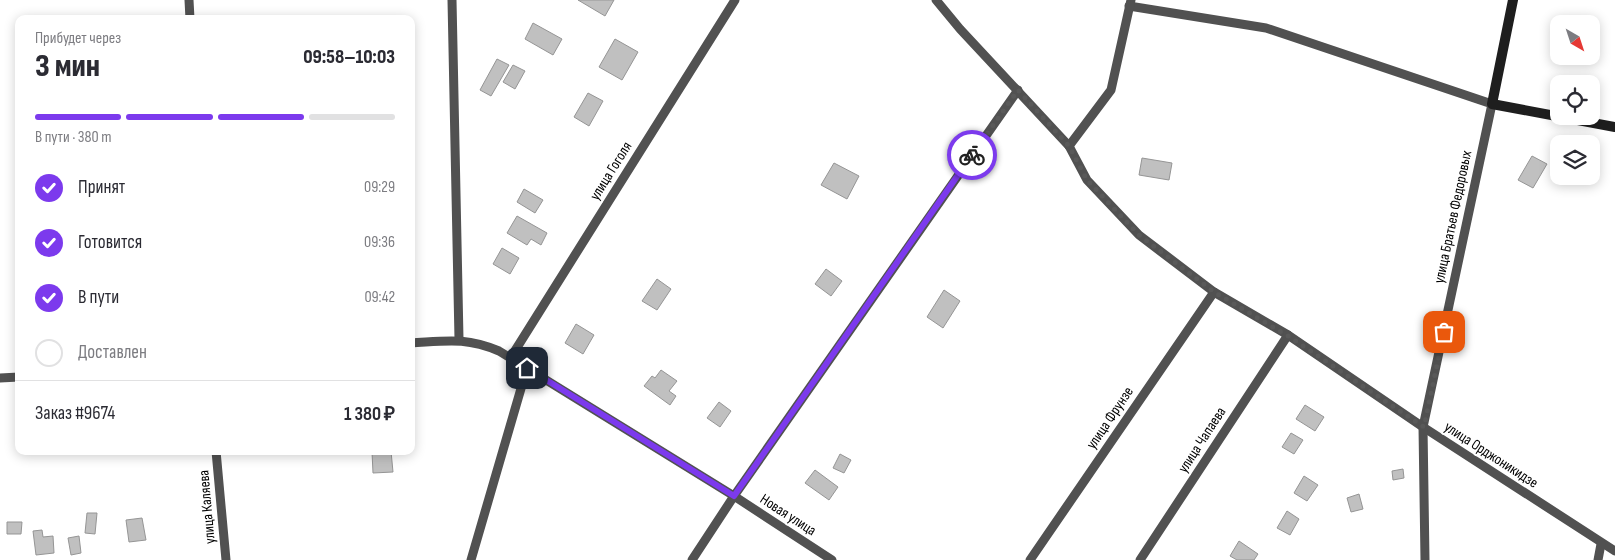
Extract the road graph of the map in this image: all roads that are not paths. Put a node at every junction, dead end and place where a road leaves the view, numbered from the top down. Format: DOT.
graph roads {
  1 [pos="189,0"];
  2 [pos="452,0"];
  3 [pos="734,0"];
  4 [pos="936,0"];
  5 [pos="1513,0"];
  6 [pos="1130,3"];
  7 [pos="190,15"];
  8 [pos="1018,90"];
  9 [pos="1492,104"];
  10 [pos="1615,127"];
  11 [pos="1069,146"];
  12 [pos="1214,292"];
  13 [pos="1288,336"];
  14 [pos="459,339"];
  15 [pos="415,343"];
  16 [pos="511,357"];
  17 [pos="527,368"];
  18 [pos="15,377"];
  19 [pos="0,378"];
  20 [pos="1424,427"];
  21 [pos="216,455"];
  22 [pos="734,496"];
  23 [pos="1601,544"];
  24 [pos="1615,551"];
  25 [pos="226,560"];
  26 [pos="471,560"];
  27 [pos="692,560"];
  28 [pos="832,560"];
  29 [pos="1030,560"];
  30 [pos="1140,560"];
  31 [pos="1425,560"];
  32 [pos="1598,560"];
  1 -- 7 [label="street"];
  2 -- 14 [label="street"];
  3 -- 16 [label="street, улица Гоголя"];
  4 -- 8 [label="street, улица Орджоникидзе"];
  5 -- 9 [label="main road, улица Братьев Федоровых"];
  6 -- 9 [label="street"];
  6 -- 11 [label="street"];
  8 -- 11 [label="street, улица Орджоникидзе"];
  8 -- 22 [label="street"];
  9 -- 10 [label="main road"];
  9 -- 20 [label="street, улица Братьев Федоровых"];
  11 -- 12 [label="street, улица Орджоникидзе"];
  12 -- 13 [label="street, улица Орджоникидзе"];
  12 -- 29 [label="street, улица Фрунзе"];
  13 -- 20 [label="street, улица Орджоникидзе"];
  13 -- 30 [label="street, улица Чапаева"];
  14 -- 15 [label="street, Новая улица"];
  14 -- 16 [label="street, Новая улица"];
  16 -- 17 [label="street, Новая улица"];
  17 -- 22 [label="street, Новая улица"];
  17 -- 26 [label="street"];
  18 -- 19 [label="street"];
  20 -- 23 [label="street, улица Орджоникидзе"];
  20 -- 31 [label="street, улица Братьев Федоровых"];
  21 -- 25 [label="street, улица Каляева"];
  22 -- 27 [label="street"];
  22 -- 28 [label="street, Новая улица"];
  23 -- 24 [label="street, улица Орджоникидзе"];
  23 -- 32 [label="street"];
}
